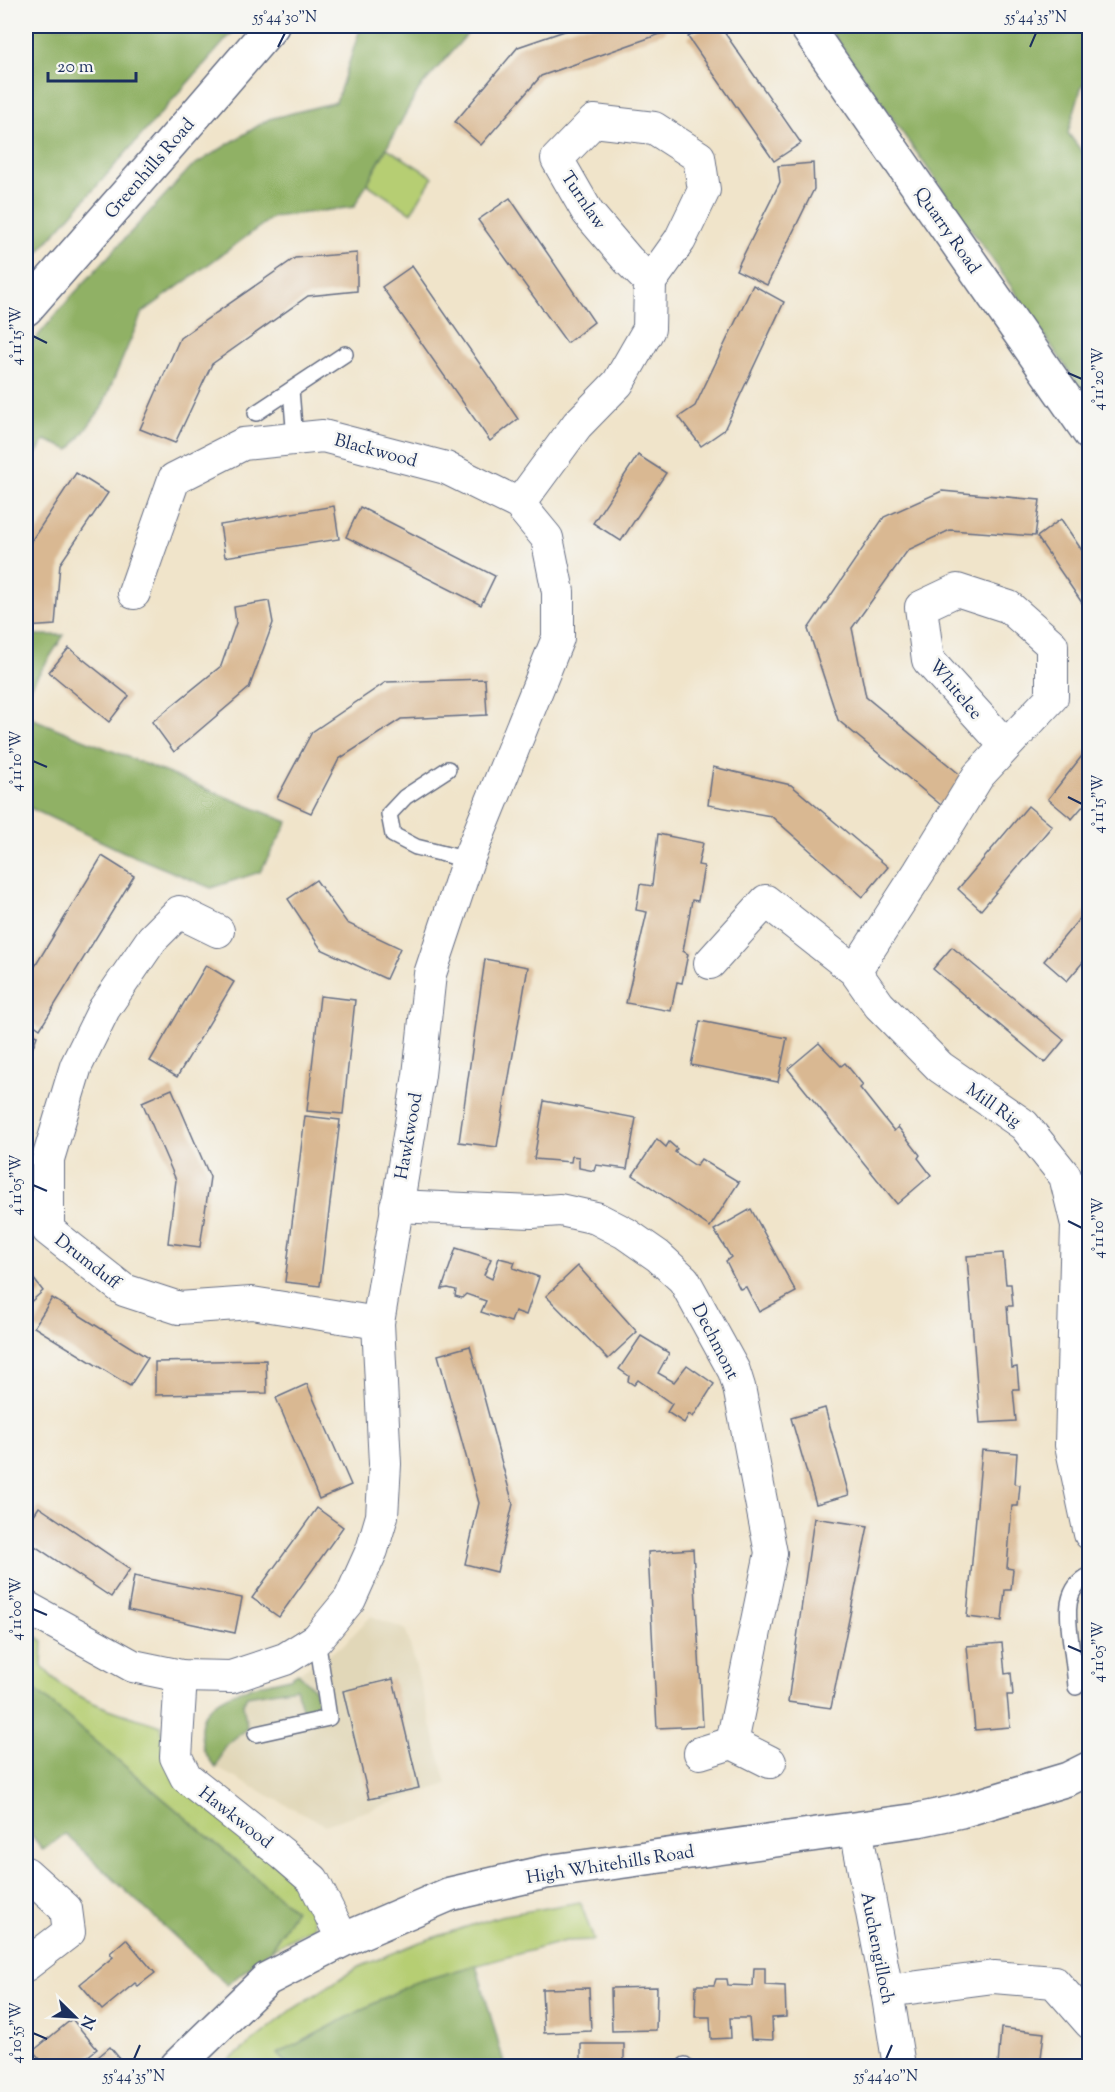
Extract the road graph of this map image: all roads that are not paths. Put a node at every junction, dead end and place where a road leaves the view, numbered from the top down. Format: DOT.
graph roads {
  1 [pos="272,26"];
  2 [pos="806,26"];
  3 [pos="650,282"];
  4 [pos="26,309"];
  5 [pos="345,354"];
  6 [pos="291,390"];
  7 [pos="256,412"];
  8 [pos="1089,434"];
  9 [pos="295,439"];
  10 [pos="519,504"];
  11 [pos="134,593"];
  12 [pos="1006,746"];
  13 [pos="448,769"];
  14 [pos="468,860"];
  15 [pos="218,931"];
  16 [pos="710,963"];
  17 [pos="855,971"];
  18 [pos="396,1206"];
  19 [pos="1082,1308"];
  20 [pos="378,1323"];
  21 [pos="1089,1534"];
  22 [pos="1089,1575"];
  23 [pos="26,1607"];
  24 [pos="317,1639"];
  25 [pos="182,1676"];
  26 [pos="1076,1687"];
  27 [pos="256,1734"];
  28 [pos="732,1743"];
  29 [pos="699,1753"];
  30 [pos="770,1762"];
  31 [pos="1089,1768"];
  32 [pos="856,1829"];
  33 [pos="26,1873"];
  34 [pos="343,1940"];
  35 [pos="26,1965"];
  36 [pos="887,1991"];
  37 [pos="1089,2023"];
  38 [pos="177,2067"];
  39 [pos="899,2067"];
  1 -- 4 [label="street, Greenhills Road"];
  2 -- 8 [label="street, Quarry Road"];
  3 -- 3 [label="street, Turnlaw"];
  3 -- 10 [label="street"];
  5 -- 6 [label="lane"];
  6 -- 7 [label="lane"];
  6 -- 9 [label="lane"];
  9 -- 10 [label="street, Blackwood"];
  9 -- 11 [label="street, Blackwood"];
  10 -- 14 [label="street, Hawkwood"];
  12 -- 12 [label="street, Whitelee"];
  12 -- 17 [label="street, Whitelee"];
  13 -- 14 [label="lane"];
  14 -- 18 [label="street, Hawkwood"];
  15 -- 20 [label="street, Drumduff"];
  16 -- 17 [label="street, Mill Rig"];
  17 -- 19 [label="street, Mill Rig"];
  18 -- 20 [label="street, Hawkwood"];
  18 -- 28 [label="street, Dechmont"];
  19 -- 21 [label="street, Mill Rig"];
  20 -- 24 [label="street, Hawkwood"];
  22 -- 26 [label="lane"];
  23 -- 25 [label="street, Hawkwood"];
  24 -- 25 [label="street, Hawkwood"];
  24 -- 27 [label="lane"];
  25 -- 34 [label="street, Hawkwood"];
  28 -- 29 [label="street"];
  28 -- 30 [label="street"];
  31 -- 32 [label="street, High Whitehills Road"];
  32 -- 34 [label="street, High Whitehills Road"];
  32 -- 36 [label="street, Auchengilloch"];
  33 -- 35 [label="street"];
  34 -- 38 [label="street, High Whitehills Road"];
  36 -- 37 [label="street"];
  36 -- 39 [label="street, Auchengilloch"];
}
